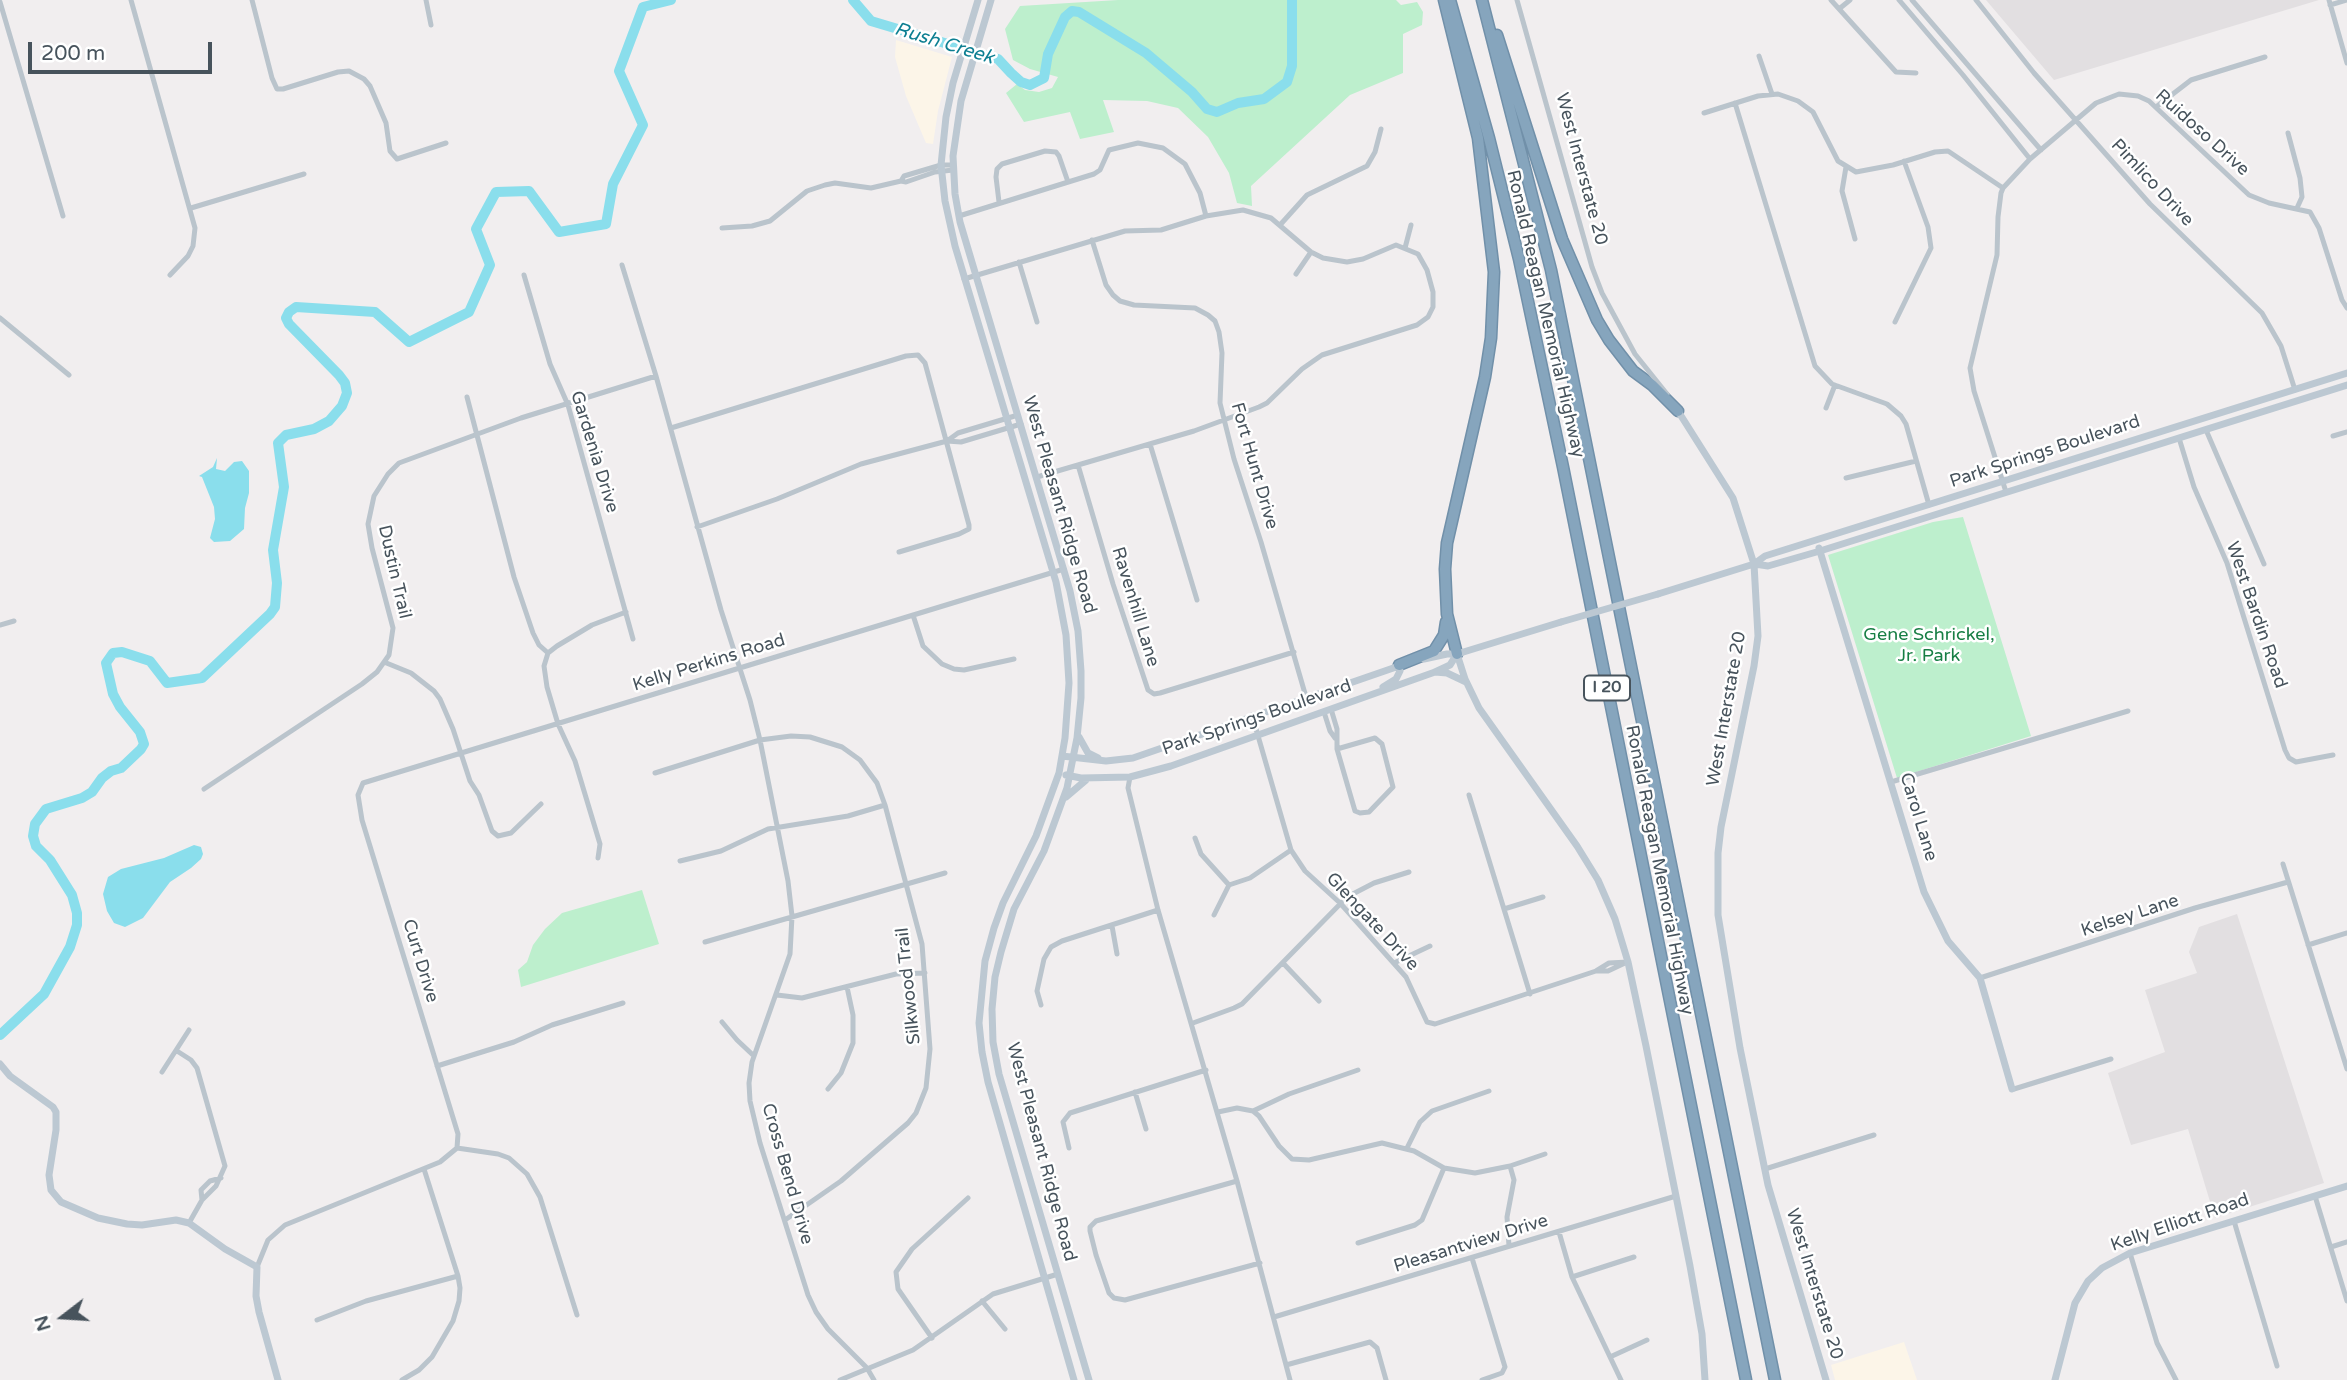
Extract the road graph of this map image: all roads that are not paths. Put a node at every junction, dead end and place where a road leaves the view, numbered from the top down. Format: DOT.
graph roads {
  1 [pos="131,0"];
  2 [pos="252,0"];
  3 [pos="426,0"];
  4 [pos="978,0"];
  5 [pos="991,0"];
  6 [pos="1444,0"];
  7 [pos="1450,0"];
  8 [pos="1483,0"];
  9 [pos="1517,0"];
  10 [pos="1831,0"];
  11 [pos="1850,0"];
  12 [pos="1899,0"];
  13 [pos="1912,0"];
  14 [pos="1976,0"];
  15 [pos="2347,0"];
  16 [pos="0,2"];
  17 [pos="2330,2"];
  18 [pos="1839,9"];
  19 [pos="431,25"];
  20 [pos="1759,56"];
  21 [pos="2265,57"];
  22 [pos="2347,63"];
  23 [pos="1916,73"];
  24 [pos="1772,94"];
  25 [pos="1734,103"];
  26 [pos="2156,107"];
  27 [pos="1704,113"];
  28 [pos="2076,118"];
  29 [pos="1381,129"];
  30 [pos="2288,133"];
  31 [pos="446,144"];
  32 [pos="2041,150"];
  33 [pos="2030,159"];
  34 [pos="1904,161"];
  35 [pos="1846,167"];
  36 [pos="941,168"];
  37 [pos="953,168"];
  38 [pos="304,174"];
  39 [pos="1068,182"];
  40 [pos="2003,188"];
  41 [pos="999,202"];
  42 [pos="191,208"];
  43 [pos="2297,208"];
  44 [pos="63,216"];
  45 [pos="959,216"];
  46 [pos="1206,216"];
  47 [pos="1280,225"];
  48 [pos="1411,225"];
  49 [pos="722,228"];
  50 [pos="1854,239"];
  51 [pos="1092,240"];
  52 [pos="1405,248"];
  53 [pos="1311,252"];
  54 [pos="1019,262"];
  55 [pos="622,264"];
  56 [pos="1296,274"];
  57 [pos="170,275"];
  58 [pos="524,275"];
  59 [pos="976,275"];
  60 [pos="964,279"];
  61 [pos="2347,308"];
  62 [pos="0,318"];
  63 [pos="1037,322"];
  64 [pos="1895,322"];
  65 [pos="1645,364"];
  66 [pos="1633,371"];
  67 [pos="2347,373"];
  68 [pos="69,375"];
  69 [pos="656,376"];
  70 [pos="1836,385"];
  71 [pos="2347,385"];
  72 [pos="2295,390"];
  73 [pos="467,397"];
  74 [pos="568,405"];
  75 [pos="2243,406"];
  76 [pos="1826,408"];
  77 [pos="1678,411"];
  78 [pos="1018,415"];
  79 [pos="2246,417"];
  80 [pos="1225,419"];
  81 [pos="1007,423"];
  82 [pos="1021,424"];
  83 [pos="671,428"];
  84 [pos="2206,430"];
  85 [pos="2347,432"];
  86 [pos="476,435"];
  87 [pos="2333,436"];
  88 [pos="2179,438"];
  89 [pos="2139,439"];
  90 [pos="947,441"];
  91 [pos="1150,444"];
  92 [pos="2142,450"];
  93 [pos="1916,461"];
  94 [pos="1078,465"];
  95 [pos="1038,477"];
  96 [pos="1846,478"];
  97 [pos="2003,483"];
  98 [pos="2006,492"];
  99 [pos="1929,505"];
  100 [pos="697,527"];
  101 [pos="1817,541"];
  102 [pos="1820,551"];
  103 [pos="899,552"];
  104 [pos="1754,564"];
  105 [pos="2264,564"];
  106 [pos="1064,569"];
  107 [pos="1053,573"];
  108 [pos="1197,600"];
  109 [pos="626,612"];
  110 [pos="1447,614"];
  111 [pos="913,615"];
  112 [pos="14,621"];
  113 [pos="0,625"];
  114 [pos="634,639"];
  115 [pos="1294,652"];
  116 [pos="548,653"];
  117 [pos="1457,654"];
  118 [pos="1014,659"];
  119 [pos="384,662"];
  120 [pos="1399,665"];
  121 [pos="740,668"];
  122 [pos="1435,671"];
  123 [pos="1466,682"];
  124 [pos="1367,696"];
  125 [pos="1306,697"];
  126 [pos="1327,711"];
  127 [pos="2128,711"];
  128 [pos="1252,715"];
  129 [pos="558,724"];
  130 [pos="1078,731"];
  131 [pos="1258,735"];
  132 [pos="760,740"];
  133 [pos="1337,749"];
  134 [pos="460,754"];
  135 [pos="2333,755"];
  136 [pos="1062,756"];
  137 [pos="1074,757"];
  138 [pos="1109,760"];
  139 [pos="1059,773"];
  140 [pos="654,774"];
  141 [pos="1070,776"];
  142 [pos="1130,777"];
  143 [pos="1090,778"];
  144 [pos="1891,782"];
  145 [pos="363,783"];
  146 [pos="204,789"];
  147 [pos="1469,795"];
  148 [pos="1063,800"];
  149 [pos="541,804"];
  150 [pos="885,805"];
  151 [pos="778,827"];
  152 [pos="1195,838"];
  153 [pos="1291,850"];
  154 [pos="598,858"];
  155 [pos="680,861"];
  156 [pos="2283,864"];
  157 [pos="1409,872"];
  158 [pos="945,873"];
  159 [pos="2288,882"];
  160 [pos="908,885"];
  161 [pos="1229,885"];
  162 [pos="1543,897"];
  163 [pos="1340,903"];
  164 [pos="1504,909"];
  165 [pos="1158,911"];
  166 [pos="1214,915"];
  167 [pos="792,916"];
  168 [pos="1112,926"];
  169 [pos="2347,933"];
  170 [pos="705,942"];
  171 [pos="2308,945"];
  172 [pos="1430,946"];
  173 [pos="1117,954"];
  174 [pos="1628,962"];
  175 [pos="1283,963"];
  176 [pos="1394,963"];
  177 [pos="925,973"];
  178 [pos="1980,978"];
  179 [pos="847,987"];
  180 [pos="1530,994"];
  181 [pos="777,995"];
  182 [pos="1319,1001"];
  183 [pos="623,1003"];
  184 [pos="1041,1005"];
  185 [pos="722,1022"];
  186 [pos="1193,1023"];
  187 [pos="189,1030"];
  188 [pos="177,1051"];
  189 [pos="754,1056"];
  190 [pos="2111,1059"];
  191 [pos="0,1063"];
  192 [pos="437,1066"];
  193 [pos="2347,1069"];
  194 [pos="1206,1070"];
  195 [pos="1358,1070"];
  196 [pos="162,1072"];
  197 [pos="828,1089"];
  198 [pos="2013,1089"];
  199 [pos="1135,1091"];
  200 [pos="1489,1091"];
  201 [pos="1253,1111"];
  202 [pos="1218,1112"];
  203 [pos="1146,1129"];
  204 [pos="1874,1135"];
  205 [pos="457,1148"];
  206 [pos="1069,1148"];
  207 [pos="1407,1148"];
  208 [pos="1545,1154"];
  209 [pos="1510,1166"];
  210 [pos="1444,1168"];
  211 [pos="424,1169"];
  212 [pos="1765,1169"];
  213 [pos="1237,1181"];
  214 [pos="2347,1186"];
  215 [pos="1677,1196"];
  216 [pos="2315,1196"];
  217 [pos="968,1198"];
  218 [pos="785,1220"];
  219 [pos="2234,1221"];
  220 [pos="189,1223"];
  221 [pos="1559,1232"];
  222 [pos="2347,1242"];
  223 [pos="1358,1243"];
  224 [pos="1509,1246"];
  225 [pos="2331,1247"];
  226 [pos="2130,1253"];
  227 [pos="1634,1257"];
  228 [pos="1472,1258"];
  229 [pos="1260,1263"];
  230 [pos="257,1267"];
  231 [pos="1058,1274"];
  232 [pos="458,1276"];
  233 [pos="1572,1277"];
  234 [pos="1044,1278"];
  235 [pos="982,1301"];
  236 [pos="2347,1301"];
  237 [pos="577,1315"];
  238 [pos="1274,1317"];
  239 [pos="317,1320"];
  240 [pos="1005,1329"];
  241 [pos="932,1338"];
  242 [pos="1647,1340"];
  243 [pos="1610,1357"];
  244 [pos="1286,1365"];
  245 [pos="2277,1366"];
  246 [pos="867,1368"];
  247 [pos="278,1380"];
  248 [pos="402,1380"];
  249 [pos="840,1380"];
  250 [pos="874,1380"];
  251 [pos="1074,1380"];
  252 [pos="1089,1380"];
  253 [pos="1290,1380"];
  254 [pos="1386,1380"];
  255 [pos="1482,1380"];
  256 [pos="1621,1380"];
  257 [pos="1705,1380"];
  258 [pos="1746,1380"];
  259 [pos="1775,1380"];
  260 [pos="1826,1380"];
  261 [pos="2055,1380"];
  262 [pos="2176,1380"];
  1 -- 42 [label="street"];
  2 -- 31 [label="street"];
  3 -- 19 [label="street"];
  4 -- 36 [label="main road, West Pleasant Ridge Road"];
  5 -- 37 [label="main road, West Pleasant Ridge Road"];
  6 -- 110 [label="highway"];
  7 -- 258 [label="highway, Ronald Reagan Memorial Highway / I 20"];
  8 -- 66 [label="highway"];
  8 -- 259 [label="highway, Ronald Reagan Memorial Highway / I 20"];
  9 -- 65 [label="street, West Interstate 20"];
  10 -- 18 [label="street"];
  11 -- 18 [label="street"];
  12 -- 33 [label="street"];
  13 -- 32 [label="street"];
  14 -- 28 [label="street, Pimlico Drive"];
  15 -- 17 [label="street"];
  16 -- 44 [label="street"];
  17 -- 22 [label="street"];
  18 -- 23 [label="street"];
  20 -- 24 [label="street"];
  21 -- 26 [label="street"];
  24 -- 25 [label="street"];
  24 -- 35 [label="street"];
  25 -- 27 [label="street"];
  25 -- 70 [label="street"];
  26 -- 28 [label="street, Ruidoso Drive"];
  26 -- 43 [label="street, Ruidoso Drive"];
  28 -- 32 [label="street, Ruidoso Drive"];
  28 -- 72 [label="street, Pimlico Drive"];
  29 -- 47 [label="street"];
  30 -- 43 [label="street"];
  32 -- 33 [label="street, Ruidoso Drive"];
  33 -- 40 [label="street, Ruidoso Drive"];
  34 -- 35 [label="street"];
  34 -- 40 [label="street"];
  34 -- 64 [label="street"];
  35 -- 50 [label="street"];
  36 -- 37 [label="street"];
  36 -- 49 [label="street"];
  36 -- 60 [label="main road, West Pleasant Ridge Road"];
  37 -- 45 [label="main road, West Pleasant Ridge Road"];
  38 -- 42 [label="street"];
  39 -- 41 [label="street"];
  39 -- 41 [label="street"];
  39 -- 46 [label="street"];
  40 -- 97 [label="street"];
  41 -- 45 [label="street"];
  42 -- 57 [label="street"];
  43 -- 61 [label="street"];
  45 -- 59 [label="main road, West Pleasant Ridge Road"];
  46 -- 47 [label="street"];
  46 -- 51 [label="street"];
  47 -- 53 [label="street"];
  48 -- 52 [label="street"];
  51 -- 54 [label="street"];
  51 -- 80 [label="street, Fort Hunt Drive"];
  52 -- 53 [label="street"];
  52 -- 80 [label="street"];
  53 -- 56 [label="street"];
  54 -- 59 [label="street"];
  54 -- 63 [label="street"];
  55 -- 69 [label="street, Cross Bend Drive"];
  58 -- 74 [label="street, Gardenia Drive"];
  59 -- 60 [label="street"];
  59 -- 78 [label="main road, West Pleasant Ridge Road"];
  60 -- 81 [label="main road, West Pleasant Ridge Road"];
  62 -- 68 [label="street"];
  65 -- 66 [label="highway"];
  65 -- 77 [label="street, West Interstate 20"];
  66 -- 77 [label="highway"];
  67 -- 72 [label="main road, Park Springs Boulevard"];
  69 -- 74 [label="street, Dustin Trail"];
  69 -- 83 [label="street, Cross Bend Drive"];
  70 -- 76 [label="street"];
  70 -- 93 [label="street"];
  71 -- 79 [label="main road, Park Springs Boulevard"];
  72 -- 75 [label="main road, Park Springs Boulevard"];
  73 -- 86 [label="street"];
  74 -- 86 [label="street, Dustin Trail"];
  74 -- 109 [label="street, Gardenia Drive"];
  75 -- 79 [label="main road"];
  75 -- 89 [label="main road, Park Springs Boulevard"];
  77 -- 104 [label="main road, West Interstate 20"];
  78 -- 81 [label="street"];
  78 -- 82 [label="main road, West Pleasant Ridge Road"];
  79 -- 84 [label="main road, Park Springs Boulevard"];
  80 -- 91 [label="street"];
  80 -- 115 [label="street, Fort Hunt Drive"];
  81 -- 82 [label="street"];
  81 -- 90 [label="street"];
  81 -- 107 [label="main road, West Pleasant Ridge Road"];
  82 -- 95 [label="main road, West Pleasant Ridge Road"];
  83 -- 90 [label="street"];
  83 -- 100 [label="street, Cross Bend Drive"];
  84 -- 88 [label="main road, Park Springs Boulevard"];
  84 -- 105 [label="street"];
  85 -- 87 [label="street"];
  86 -- 116 [label="street"];
  86 -- 119 [label="street, Dustin Trail"];
  88 -- 92 [label="main road, Park Springs Boulevard"];
  88 -- 135 [label="street, West Bardin Road"];
  89 -- 92 [label="main road"];
  89 -- 97 [label="main road, Park Springs Boulevard"];
  90 -- 100 [label="street"];
  90 -- 103 [label="street"];
  91 -- 94 [label="street"];
  91 -- 108 [label="street"];
  92 -- 98 [label="main road, Park Springs Boulevard"];
  93 -- 96 [label="street"];
  93 -- 99 [label="street"];
  94 -- 95 [label="street"];
  94 -- 115 [label="street, Ravenhill Lane"];
  95 -- 106 [label="main road, West Pleasant Ridge Road"];
  97 -- 98 [label="street"];
  97 -- 99 [label="main road, Park Springs Boulevard"];
  98 -- 102 [label="main road, Park Springs Boulevard"];
  99 -- 101 [label="main road, Park Springs Boulevard"];
  100 -- 121 [label="street, Cross Bend Drive"];
  101 -- 102 [label="main road, Carol Lane"];
  101 -- 104 [label="main road, Park Springs Boulevard"];
  102 -- 104 [label="main road, Park Springs Boulevard"];
  102 -- 144 [label="main road, Carol Lane"];
  104 -- 117 [label="main road, Park Springs Boulevard, bridge"];
  104 -- 212 [label="main road, West Interstate 20"];
  106 -- 107 [label="street, Kelly Perkins Road"];
  106 -- 130 [label="main road, West Pleasant Ridge Road"];
  107 -- 111 [label="street, Kelly Perkins Road"];
  107 -- 136 [label="main road, West Pleasant Ridge Road"];
  109 -- 114 [label="street, Gardenia Drive"];
  109 -- 116 [label="street"];
  110 -- 117 [label="highway"];
  110 -- 120 [label="highway"];
  111 -- 118 [label="street"];
  111 -- 121 [label="street, Kelly Perkins Road"];
  112 -- 113 [label="street"];
  115 -- 125 [label="street, Fort Hunt Drive"];
  116 -- 129 [label="street"];
  117 -- 120 [label="main road, Park Springs Boulevard"];
  117 -- 122 [label="main road, Park Springs Boulevard"];
  117 -- 123 [label="main road"];
  119 -- 134 [label="street"];
  119 -- 146 [label="street"];
  120 -- 124 [label="main road"];
  120 -- 125 [label="main road, Park Springs Boulevard"];
  121 -- 129 [label="street, Kelly Perkins Road"];
  121 -- 132 [label="street, Cross Bend Drive"];
  122 -- 123 [label="main road"];
  122 -- 124 [label="main road, Park Springs Boulevard"];
  123 -- 174 [label="main road"];
  124 -- 126 [label="main road, Park Springs Boulevard"];
  125 -- 128 [label="main road, Park Springs Boulevard"];
  126 -- 131 [label="main road, Park Springs Boulevard"];
  126 -- 133 [label="street"];
  127 -- 144 [label="street"];
  128 -- 131 [label="street, Glengate Drive"];
  128 -- 138 [label="main road, Park Springs Boulevard"];
  129 -- 134 [label="street, Kelly Perkins Road"];
  129 -- 154 [label="street"];
  130 -- 137 [label="main road, West Pleasant Ridge Road"];
  130 -- 138 [label="main road"];
  131 -- 142 [label="main road, Park Springs Boulevard"];
  131 -- 153 [label="street, Glengate Drive"];
  132 -- 140 [label="street, Silkwood Trail"];
  132 -- 150 [label="street, Silkwood Trail"];
  132 -- 151 [label="street, Cross Bend Drive"];
  133 -- 133 [label="street"];
  134 -- 145 [label="street, Kelly Perkins Road"];
  134 -- 149 [label="street"];
  136 -- 137 [label="main road, Park Springs Boulevard"];
  136 -- 139 [label="main road, West Pleasant Ridge Road"];
  137 -- 138 [label="main road, Park Springs Boulevard"];
  137 -- 141 [label="main road, West Pleasant Ridge Road"];
  139 -- 141 [label="main road, Park Springs Boulevard"];
  139 -- 234 [label="main road, West Pleasant Ridge Road"];
  141 -- 143 [label="main road, Park Springs Boulevard"];
  141 -- 148 [label="main road, West Pleasant Ridge Road"];
  142 -- 143 [label="main road, Park Springs Boulevard"];
  142 -- 165 [label="street"];
  143 -- 148 [label="main road"];
  144 -- 178 [label="main road, Carol Lane"];
  145 -- 192 [label="street, Curt Drive"];
  147 -- 164 [label="street"];
  148 -- 231 [label="main road, West Pleasant Ridge Road"];
  150 -- 151 [label="street"];
  150 -- 160 [label="street, Silkwood Trail"];
  151 -- 155 [label="street"];
  151 -- 167 [label="street, Cross Bend Drive"];
  152 -- 161 [label="street"];
  153 -- 161 [label="street"];
  153 -- 163 [label="street, Glengate Drive"];
  156 -- 159 [label="street"];
  157 -- 163 [label="street"];
  158 -- 160 [label="street"];
  159 -- 171 [label="street"];
  159 -- 178 [label="street, Kelsey Lane"];
  160 -- 167 [label="street"];
  160 -- 177 [label="street, Silkwood Trail"];
  161 -- 166 [label="street"];
  162 -- 164 [label="street"];
  163 -- 175 [label="street"];
  163 -- 176 [label="street, Glengate Drive"];
  164 -- 180 [label="street"];
  165 -- 168 [label="street"];
  165 -- 186 [label="street"];
  167 -- 170 [label="street"];
  167 -- 181 [label="street, Cross Bend Drive"];
  168 -- 173 [label="street"];
  168 -- 184 [label="street"];
  169 -- 171 [label="street"];
  171 -- 193 [label="street"];
  172 -- 176 [label="street"];
  174 -- 180 [label="street, Glengate Drive"];
  174 -- 215 [label="main road"];
  175 -- 182 [label="street"];
  175 -- 186 [label="street"];
  176 -- 180 [label="street, Glengate Drive"];
  177 -- 179 [label="street"];
  177 -- 218 [label="street, Silkwood Trail"];
  178 -- 198 [label="main road, Carol Lane"];
  179 -- 181 [label="street"];
  179 -- 197 [label="street"];
  181 -- 189 [label="street, Cross Bend Drive"];
  183 -- 192 [label="street"];
  185 -- 189 [label="street"];
  186 -- 194 [label="street"];
  187 -- 188 [label="street"];
  188 -- 196 [label="street"];
  188 -- 220 [label="street"];
  189 -- 218 [label="street, Cross Bend Drive"];
  190 -- 198 [label="street"];
  191 -- 220 [label="main road"];
  192 -- 205 [label="street, Curt Drive"];
  194 -- 199 [label="street"];
  194 -- 202 [label="street"];
  195 -- 201 [label="street"];
  199 -- 203 [label="street"];
  199 -- 206 [label="street"];
  200 -- 207 [label="street"];
  201 -- 202 [label="street"];
  201 -- 207 [label="street"];
  202 -- 213 [label="street"];
  204 -- 212 [label="street"];
  205 -- 211 [label="street"];
  205 -- 237 [label="street"];
  207 -- 210 [label="street"];
  208 -- 209 [label="street"];
  209 -- 210 [label="street"];
  209 -- 224 [label="street"];
  210 -- 223 [label="street"];
  211 -- 230 [label="street"];
  211 -- 232 [label="street"];
  212 -- 260 [label="main road, West Interstate 20"];
  213 -- 229 [label="street"];
  213 -- 229 [label="street"];
  214 -- 216 [label="main road, Kelly Elliott Road"];
  215 -- 221 [label="street, Pleasantview Drive"];
  215 -- 257 [label="main road"];
  216 -- 219 [label="main road, Kelly Elliott Road"];
  216 -- 225 [label="street"];
  217 -- 241 [label="street"];
  218 -- 246 [label="street, Cross Bend Drive"];
  219 -- 226 [label="main road, Kelly Elliott Road"];
  219 -- 245 [label="street"];
  220 -- 230 [label="main road"];
  221 -- 224 [label="street, Pleasantview Drive"];
  221 -- 233 [label="street"];
  222 -- 225 [label="street"];
  224 -- 228 [label="street, Pleasantview Drive"];
  225 -- 236 [label="street"];
  226 -- 261 [label="main road, Kelly Elliott Road"];
  226 -- 262 [label="street"];
  227 -- 233 [label="street"];
  228 -- 238 [label="street, Pleasantview Drive"];
  228 -- 255 [label="street"];
  229 -- 238 [label="street"];
  230 -- 247 [label="main road"];
  231 -- 234 [label="street"];
  231 -- 252 [label="main road, West Pleasant Ridge Road"];
  232 -- 239 [label="street"];
  232 -- 248 [label="street"];
  233 -- 243 [label="street"];
  234 -- 235 [label="street"];
  234 -- 251 [label="main road, West Pleasant Ridge Road"];
  235 -- 240 [label="street"];
  235 -- 241 [label="street"];
  238 -- 244 [label="street"];
  241 -- 246 [label="street"];
  242 -- 243 [label="street"];
  243 -- 256 [label="street"];
  244 -- 253 [label="street"];
  244 -- 254 [label="street"];
  246 -- 249 [label="street"];
  246 -- 250 [label="street, Cross Bend Drive"];
}
